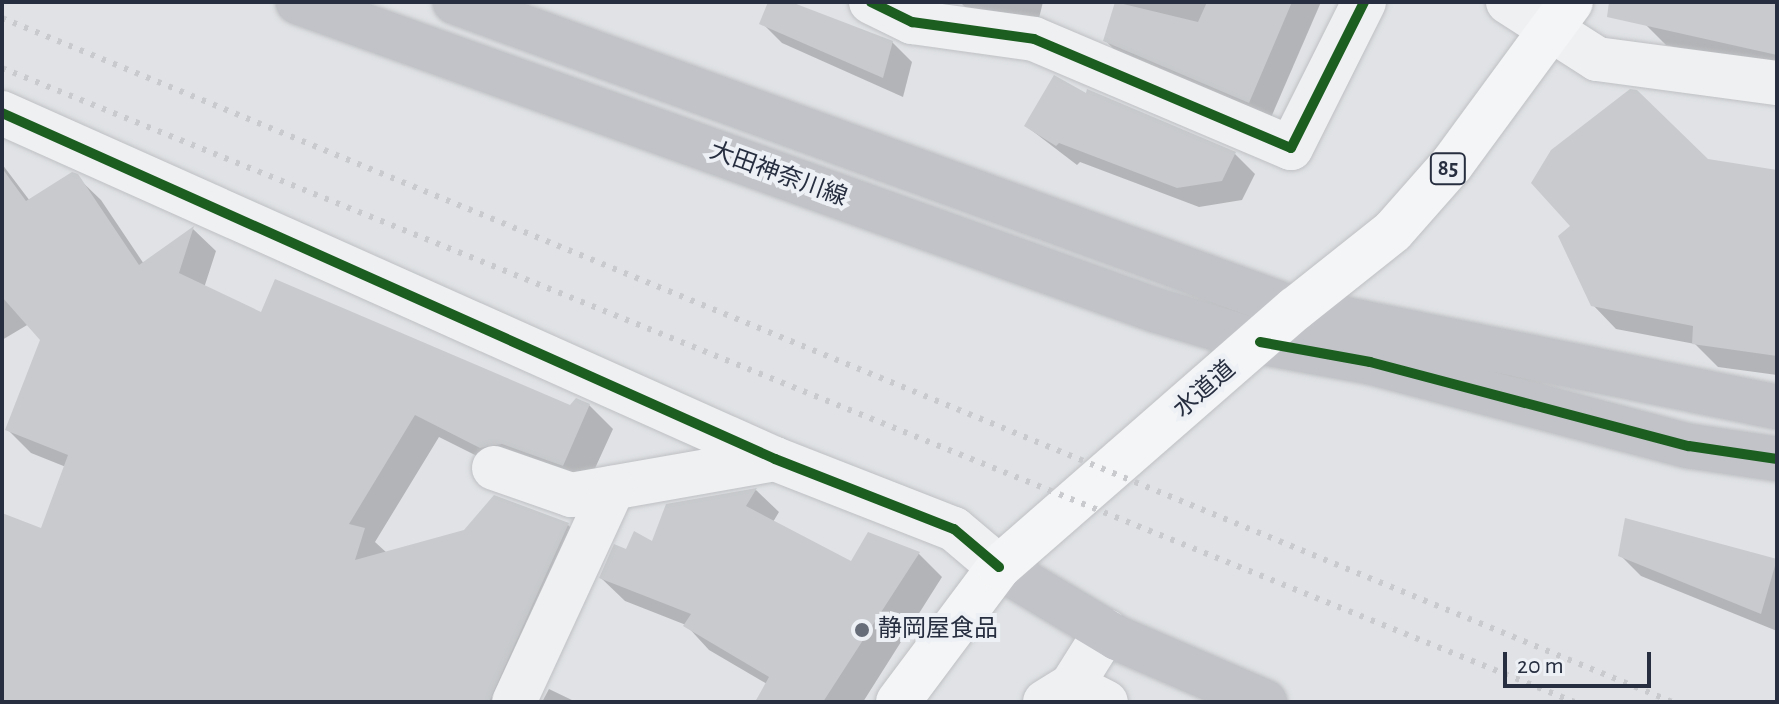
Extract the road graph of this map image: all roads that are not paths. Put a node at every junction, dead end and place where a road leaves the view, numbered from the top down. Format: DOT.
graph roads {
  1 [pos="298,2"];
  2 [pos="455,2"];
  3 [pos="871,2"];
  4 [pos="1364,2"];
  5 [pos="1508,2"];
  6 [pos="1561,17"];
  7 [pos="1040,20"];
  8 [pos="1777,83"];
  9 [pos="2,113"];
  10 [pos="1295,309"];
  11 [pos="1260,342"];
  12 [pos="1777,407"];
  13 [pos="775,459"];
  14 [pos="1777,459"];
  15 [pos="494,468"];
  16 [pos="613,488"];
  17 [pos="999,567"];
  18 [pos="1106,631"];
  19 [pos="1074,696"];
  20 [pos="514,702"];
  21 [pos="898,702"];
  22 [pos="1265,702"];
  1 -- 11 [label="main road, 大田神奈川線"];
  2 -- 10 [label="main road, 大田神奈川線"];
  3 -- 7 [label="street"];
  4 -- 7 [label="street"];
  5 -- 6 [label="street"];
  6 -- 8 [label="street"];
  6 -- 10 [label="main road, 水道道 / 85"];
  9 -- 13 [label="street"];
  10 -- 11 [label="main road, 水道道 / 85"];
  10 -- 12 [label="main road, 大田神奈川線"];
  11 -- 14 [label="main road, 大田神奈川線"];
  11 -- 17 [label="main road, 水道道 / 85"];
  13 -- 16 [label="street"];
  13 -- 17 [label="street"];
  15 -- 16 [label="street"];
  16 -- 20 [label="street"];
  17 -- 18 [label="main road"];
  17 -- 21 [label="main road, 水道道 / 85"];
  18 -- 19 [label="street"];
  18 -- 22 [label="main road"];
}
